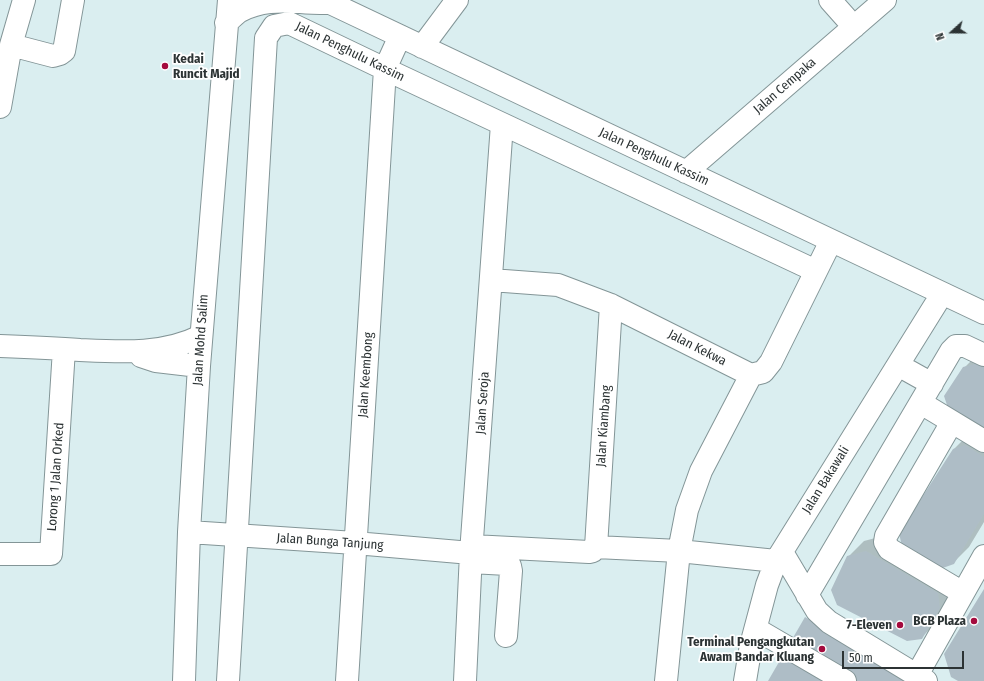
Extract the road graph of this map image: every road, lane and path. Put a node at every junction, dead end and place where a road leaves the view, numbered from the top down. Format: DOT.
graph roads {
  1 [pos="24,0"];
  2 [pos="74,0"];
  3 [pos="229,0"];
  4 [pos="457,0"];
  5 [pos="830,0"];
  6 [pos="885,0"];
  7 [pos="326,1"];
  8 [pos="226,23"];
  9 [pos="854,27"];
  10 [pos="400,36"];
  11 [pos="11,45"];
  12 [pos="422,47"];
  13 [pos="385,69"];
  14 [pos="0,108"];
  15 [pos="502,124"];
  16 [pos="686,172"];
  17 [pos="831,241"];
  18 [pos="816,271"];
  19 [pos="491,280"];
  20 [pos="942,294"];
  21 [pos="611,305"];
  22 [pos="984,313"];
  23 [pos="201,336"];
  24 [pos="0,346"];
  25 [pos="64,349"];
  26 [pos="130,352"];
  27 [pos="984,355"];
  28 [pos="898,365"];
  29 [pos="199,366"];
  30 [pos="751,375"];
  31 [pos="932,384"];
  32 [pos="921,403"];
  33 [pos="952,422"];
  34 [pos="984,441"];
  35 [pos="189,532"];
  36 [pos="236,535"];
  37 [pos="355,543"];
  38 [pos="596,547"];
  39 [pos="679,551"];
  40 [pos="0,554"];
  41 [pos="471,554"];
  42 [pos="779,556"];
  43 [pos="984,556"];
  44 [pos="963,593"];
  45 [pos="807,595"];
  46 [pos="756,629"];
  47 [pos="506,636"];
  48 [pos="921,678"];
  49 [pos="747,680"];
  50 [pos="184,681"];
  51 [pos="228,681"];
  52 [pos="347,681"];
  53 [pos="465,681"];
  54 [pos="666,681"];
  55 [pos="845,681"];
  1 -- 11 [label="street"];
  2 -- 11 [label="street"];
  3 -- 8 [label="street, Jalan Mohd Salim"];
  4 -- 12 [label="street"];
  5 -- 9 [label="street"];
  6 -- 9 [label="street, Jalan Cempaka"];
  7 -- 8 [label="street"];
  7 -- 10 [label="street, Jalan Penghulu Kassim"];
  8 -- 23 [label="street, Jalan Mohd Salim"];
  9 -- 16 [label="street, Jalan Cempaka"];
  10 -- 12 [label="street, Jalan Penghulu Kassim"];
  10 -- 13 [label="street"];
  11 -- 14 [label="street"];
  12 -- 16 [label="street, Jalan Penghulu Kassim"];
  13 -- 15 [label="street, Jalan Penghulu Kassim"];
  13 -- 36 [label="street, Jalan Penghulu Kassim"];
  13 -- 37 [label="street, Jalan Keembong"];
  15 -- 18 [label="street, Jalan Penghulu Kassim"];
  15 -- 19 [label="street, Jalan Seroja"];
  16 -- 17 [label="street, Jalan Penghulu Kassim"];
  17 -- 18 [label="street"];
  17 -- 20 [label="street, Jalan Penghulu Kassim"];
  18 -- 30 [label="street"];
  19 -- 21 [label="street, Jalan Kekwa"];
  19 -- 41 [label="street, Jalan Seroja"];
  20 -- 22 [label="street, Jalan Penghulu Kassim"];
  20 -- 28 [label="street, Jalan Bakawali"];
  21 -- 30 [label="street, Jalan Kekwa"];
  21 -- 38 [label="street, Jalan Kiambang"];
  23 -- 26 [label="street"];
  23 -- 29 [label="street, Jalan Mohd Salim"];
  24 -- 25 [label="street"];
  25 -- 26 [label="street"];
  25 -- 40 [label="street, Lorong 1 Jalan Orked"];
  26 -- 29 [label="street"];
  27 -- 31 [label="street"];
  28 -- 31 [label="street"];
  28 -- 42 [label="street, Jalan Bakawali"];
  29 -- 35 [label="street, Jalan Mohd Salim"];
  30 -- 39 [label="street"];
  31 -- 32 [label="street"];
  32 -- 33 [label="street"];
  32 -- 45 [label="street"];
  33 -- 34 [label="street"];
  33 -- 44 [label="street"];
  35 -- 36 [label="street, Jalan Bunga Tanjung"];
  35 -- 50 [label="street, Jalan Mohd Salim"];
  36 -- 37 [label="street, Jalan Bunga Tanjung"];
  36 -- 51 [label="street"];
  37 -- 41 [label="street, Jalan Bunga Tanjung"];
  37 -- 52 [label="street, Jalan Keembong"];
  38 -- 39 [label="street"];
  38 -- 41 [label="street"];
  39 -- 42 [label="street"];
  39 -- 54 [label="street"];
  41 -- 47 [label="street"];
  41 -- 53 [label="street, Jalan Seroja"];
  42 -- 45 [label="street"];
  42 -- 46 [label="street, Jalan Bakawali"];
  43 -- 44 [label="street"];
  44 -- 48 [label="street"];
  45 -- 48 [label="street"];
  46 -- 49 [label="street, Jalan Bakawali"];
  46 -- 55 [label="street"];
}
